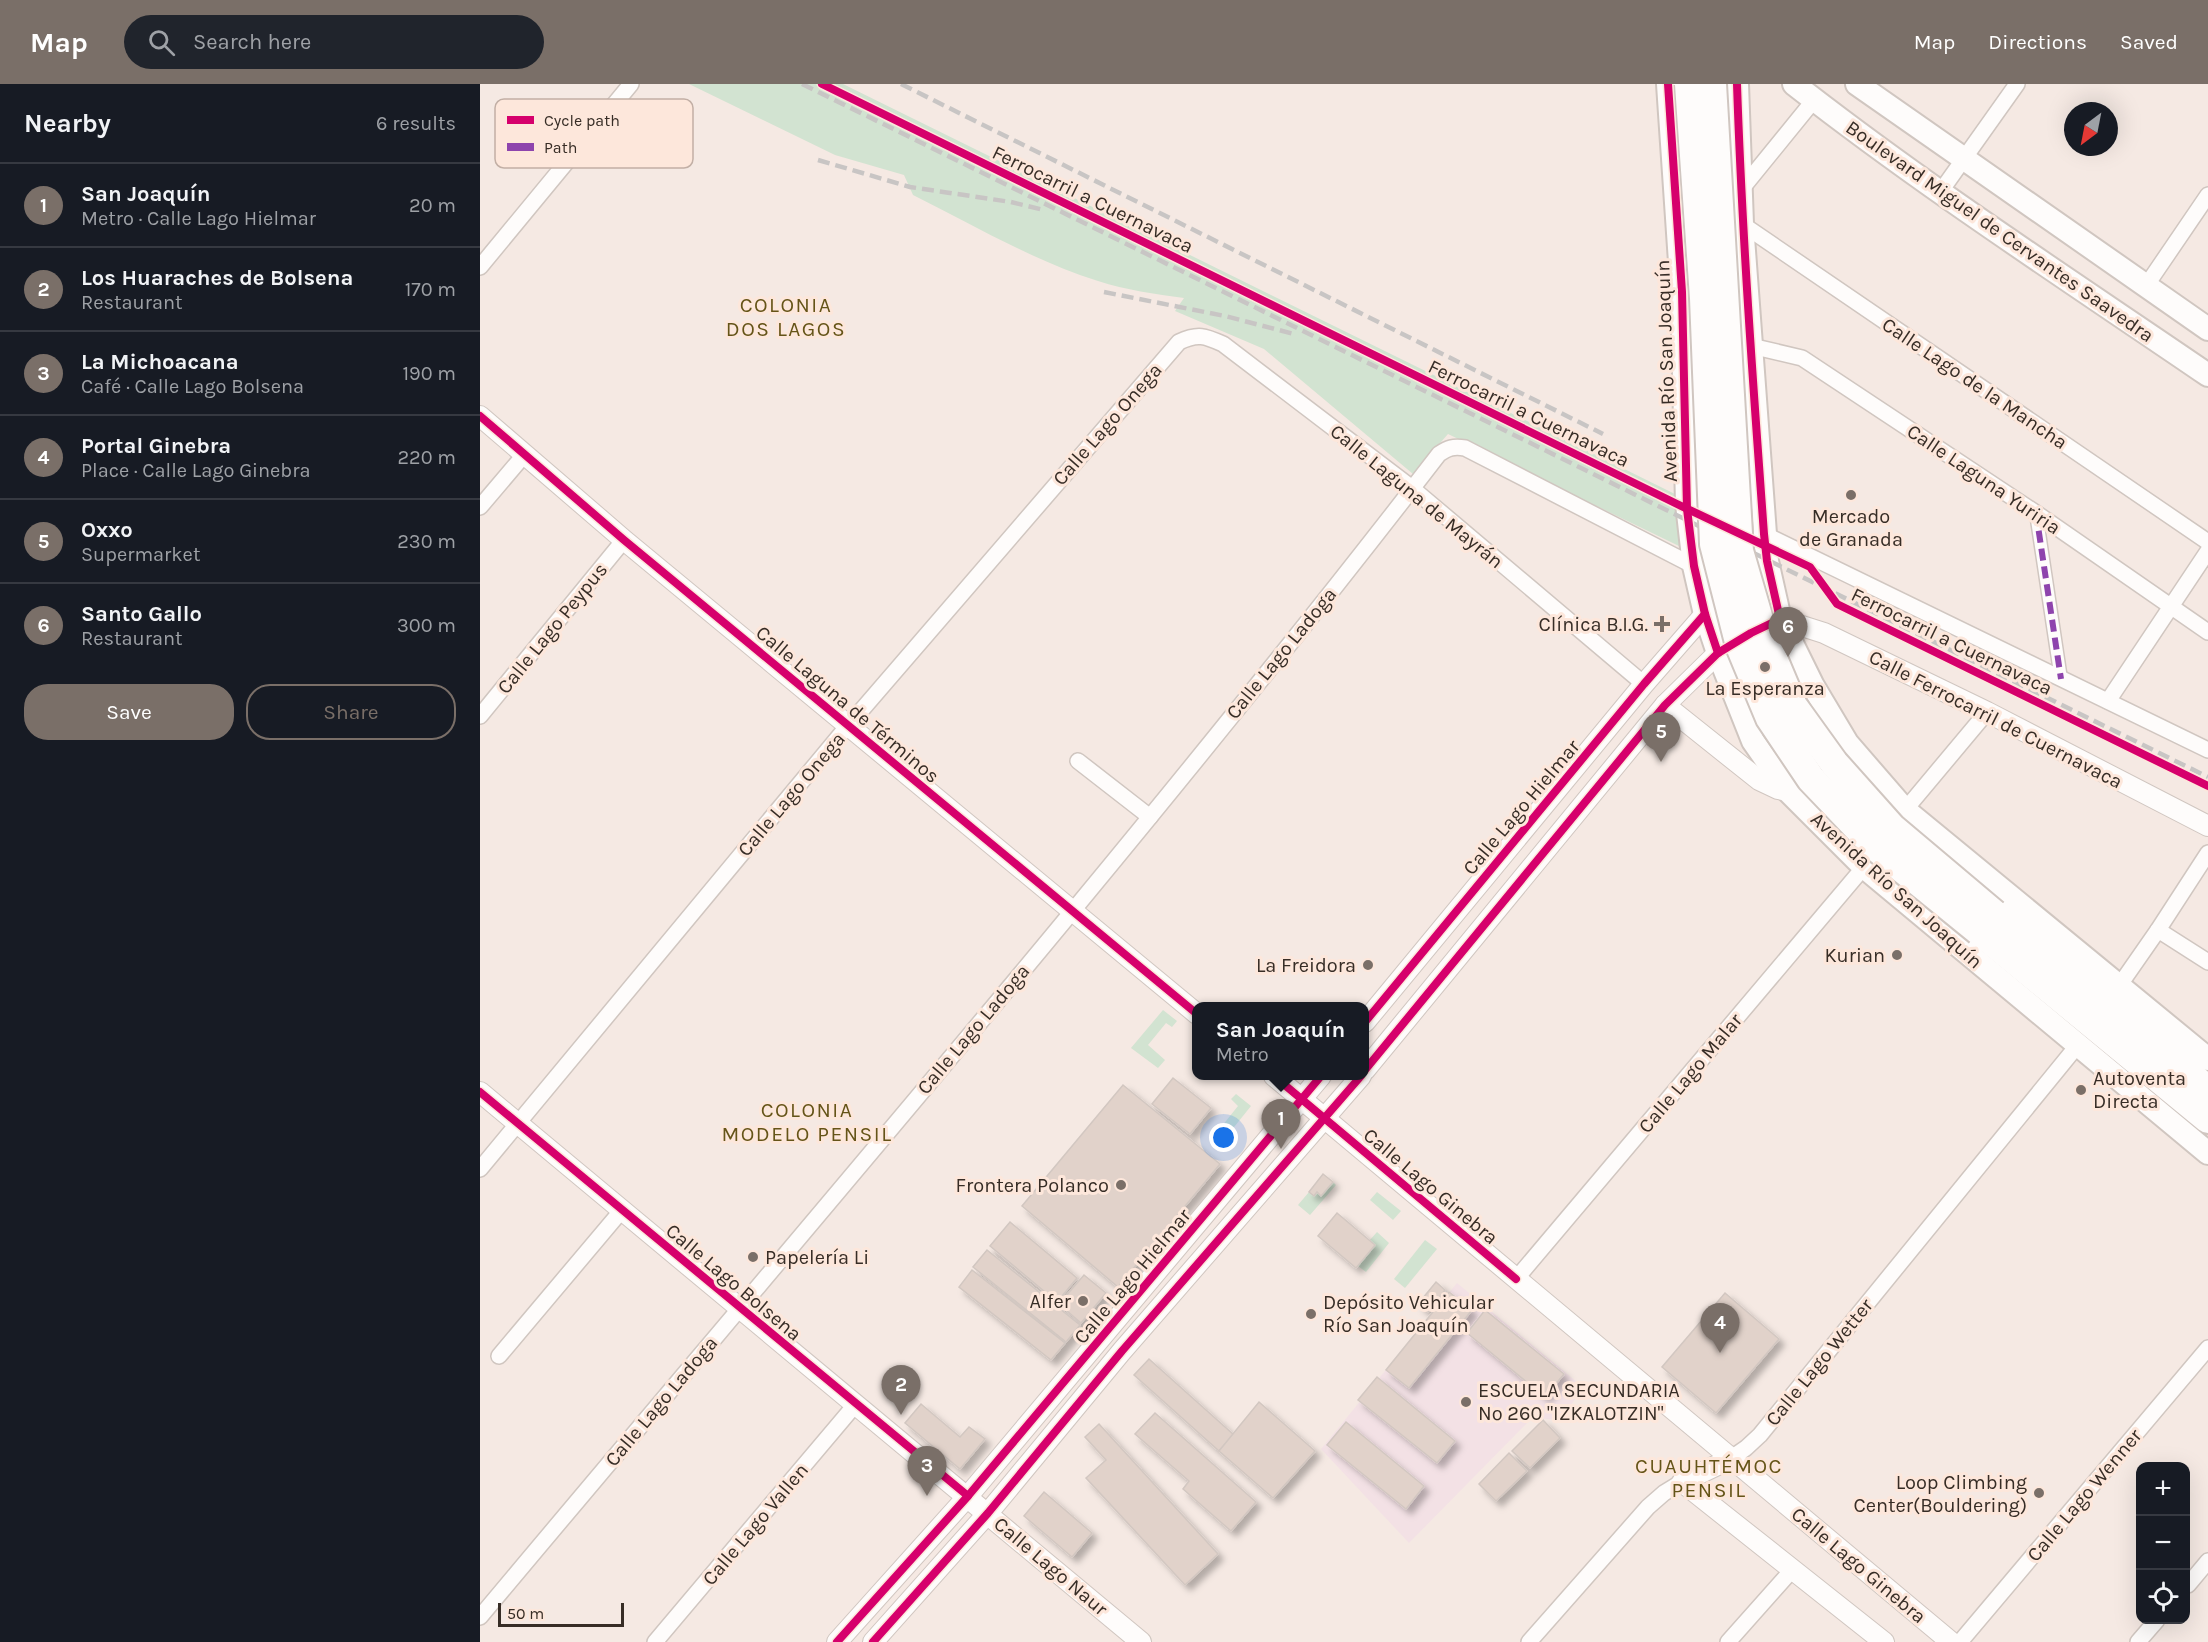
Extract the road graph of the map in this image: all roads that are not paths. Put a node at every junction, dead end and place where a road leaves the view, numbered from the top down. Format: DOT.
graph roads {
  1 [pos="630,84"];
  2 [pos="1668,84"];
  3 [pos="1689,84"];
  4 [pos="1712,84"];
  5 [pos="1737,84"];
  6 [pos="1794,84"];
  7 [pos="1857,84"];
  8 [pos="2017,84"];
  9 [pos="618,99"];
  10 [pos="1814,100"];
  11 [pos="1964,160"];
  12 [pos="561,168"];
  13 [pos="1740,191"];
  14 [pos="1941,191"];
  15 [pos="2208,195"];
  16 [pos="1742,224"];
  17 [pos="480,267"];
  18 [pos="2146,286"];
  19 [pos="1682,292"];
  20 [pos="1749,295"];
  21 [pos="2208,329"];
  22 [pos="1179,342"];
  23 [pos="1751,346"];
  24 [pos="1684,360"];
  25 [pos="2208,375"];
  26 [pos="480,416"];
  27 [pos="525,454"];
  28 [pos="1412,489"];
  29 [pos="480,507"];
  30 [pos="2036,513"];
  31 [pos="1764,534"];
  32 [pos="624,540"];
  33 [pos="2208,542"];
  34 [pos="2208,551"];
  35 [pos="1694,566"];
  36 [pos="2170,606"];
  37 [pos="1705,614"];
  38 [pos="1780,619"];
  39 [pos="2208,632"];
  40 [pos="1718,653"];
  41 [pos="2061,679"];
  42 [pos="1644,684"];
  43 [pos="2108,701"];
  44 [pos="1665,705"];
  45 [pos="1987,712"];
  46 [pos="480,716"];
  47 [pos="848,725"];
  48 [pos="1847,743"];
  49 [pos="2208,750"];
  50 [pos="1078,761"];
  51 [pos="1788,791"];
  52 [pos="1905,810"];
  53 [pos="1150,817"];
  54 [pos="2208,826"];
  55 [pos="2208,853"];
  56 [pos="1864,867"];
  57 [pos="1072,912"];
  58 [pos="1987,922"];
  59 [pos="2158,930"];
  60 [pos="2208,962"];
  61 [pos="2119,986"];
  62 [pos="1192,1010"];
  63 [pos="1369,1017"];
  64 [pos="2077,1046"];
  65 [pos="2208,1059"];
  66 [pos="1369,1065"];
  67 [pos="1279,1080"];
  68 [pos="1318,1080"];
  69 [pos="1357,1080"];
  70 [pos="2208,1090"];
  71 [pos="480,1092"];
  72 [pos="1302,1099"];
  73 [pos="1326,1118"];
  74 [pos="2208,1119"];
  75 [pos="518,1124"];
  76 [pos="2208,1153"];
  77 [pos="480,1169"];
  78 [pos="622,1210"];
  79 [pos="1516,1279"];
  80 [pos="739,1307"];
  81 [pos="2208,1348"];
  82 [pos="499,1356"];
  83 [pos="855,1406"];
  84 [pos="1730,1459"];
  85 [pos="1682,1482"];
  86 [pos="968,1497"];
  87 [pos="988,1513"];
  88 [pos="2208,1561"];
  89 [pos="1792,1570"];
  90 [pos="2190,1583"];
  91 [pos="480,1617"];
  92 [pos="2154,1624"];
  93 [pos="655,1642"];
  94 [pos="837,1642"];
  95 [pos="873,1642"];
  96 [pos="1141,1642"];
  97 [pos="1529,1642"];
  98 [pos="1728,1642"];
  99 [pos="1884,1642"];
  100 [pos="1951,1642"];
  101 [pos="1960,1642"];
  102 [pos="2138,1642"];
  1 -- 9 [label="street"];
  2 -- 19 [label="main road, Avenida Río San Joaquín"];
  3 -- 58 [label="highway, Avenida Río San Joaquín, bridge"];
  4 -- 58 [label="highway, Avenida Río San Joaquín, bridge"];
  5 -- 13 [label="main road"];
  6 -- 10 [label="main road, Boulevard Miguel de Cervantes Saavedra"];
  7 -- 11 [label="main road, Boulevard Miguel de Cervantes Saavedra"];
  8 -- 11 [label="street"];
  10 -- 13 [label="street"];
  10 -- 14 [label="main road, Boulevard Miguel de Cervantes Saavedra"];
  11 -- 14 [label="street"];
  11 -- 18 [label="main road, Boulevard Miguel de Cervantes Saavedra"];
  12 -- 17 [label="street"];
  13 -- 16 [label="main road"];
  14 -- 25 [label="main road, Boulevard Miguel de Cervantes Saavedra"];
  15 -- 18 [label="street"];
  16 -- 20 [label="main road"];
  16 -- 33 [label="street, Calle Lago de la Mancha"];
  18 -- 21 [label="main road, Boulevard Miguel de Cervantes Saavedra"];
  19 -- 20 [label="main road"];
  19 -- 24 [label="main road, Avenida Río San Joaquín"];
  20 -- 23 [label="main road"];
  22 -- 28 [label="street, Calle Laguna de Mayrán"];
  22 -- 47 [label="street, Calle Lago Onega"];
  23 -- 24 [label="main road"];
  23 -- 30 [label="street, Calle Laguna Yuriria"];
  23 -- 31 [label="main road"];
  24 -- 35 [label="main road, Avenida Río San Joaquín"];
  26 -- 27 [label="street, Calle Laguna de Términos"];
  27 -- 29 [label="street"];
  27 -- 32 [label="street, Calle Laguna de Términos"];
  28 -- 35 [label="street"];
  28 -- 42 [label="street, Calle Laguna de Mayrán"];
  28 -- 53 [label="street, Calle Lago Ladoga"];
  30 -- 36 [label="street, Calle Laguna Yuriria"];
  30 -- 41 [label="street"];
  31 -- 38 [label="main road"];
  31 -- 41 [label="street"];
  32 -- 46 [label="street, Calle Lago Peypus"];
  32 -- 47 [label="street, Calle Laguna de Términos"];
  34 -- 36 [label="street"];
  35 -- 37 [label="main road, Avenida Río San Joaquín"];
  36 -- 39 [label="street, Calle Laguna Yuriria"];
  36 -- 43 [label="street"];
  37 -- 40 [label="main road, Avenida Río San Joaquín"];
  37 -- 42 [label="street, Calle Lago Hielmar"];
  38 -- 40 [label="street"];
  38 -- 45 [label="street, Calle Ferrocarril de Cuernavaca"];
  38 -- 48 [label="main road"];
  40 -- 44 [label="street"];
  40 -- 51 [label="main road, Avenida Río San Joaquín"];
  41 -- 43 [label="street"];
  42 -- 63 [label="street, Calle Lago Hielmar"];
  43 -- 49 [label="street"];
  44 -- 51 [label="street"];
  44 -- 66 [label="street"];
  45 -- 52 [label="street"];
  45 -- 54 [label="street, Calle Ferrocarril de Cuernavaca"];
  47 -- 57 [label="street, Calle Laguna de Términos"];
  47 -- 75 [label="street, Calle Lago Onega"];
  48 -- 51 [label="main road"];
  48 -- 52 [label="main road"];
  50 -- 53 [label="street"];
  51 -- 56 [label="main road, Avenida Río San Joaquín"];
  52 -- 61 [label="main road"];
  53 -- 57 [label="street, Calle Lago Ladoga"];
  55 -- 59 [label="street"];
  56 -- 64 [label="main road, Avenida Río San Joaquín"];
  56 -- 79 [label="street, Calle Lago Malar"];
  57 -- 62 [label="street, Calle Laguna de Términos"];
  57 -- 80 [label="street, Calle Lago Ladoga"];
  58 -- 70 [label="highway, Avenida Río San Joaquín"];
  58 -- 74 [label="highway, Avenida Río San Joaquín"];
  59 -- 60 [label="street"];
  59 -- 61 [label="street"];
  61 -- 65 [label="main road"];
  64 -- 76 [label="main road, Avenida Río San Joaquín"];
  64 -- 84 [label="street, Calle Lago Wetter"];
  67 -- 72 [label="street"];
  68 -- 72 [label="street, Calle Lago Hielmar"];
  69 -- 73 [label="street, Calle Lago Hielmar"];
  71 -- 75 [label="street, Calle Lago Bolsena"];
  72 -- 73 [label="street"];
  72 -- 86 [label="street, Calle Lago Hielmar"];
  73 -- 79 [label="street, Calle Lago Ginebra"];
  73 -- 87 [label="street, Calle Lago Hielmar"];
  75 -- 77 [label="street, Calle Lago Onega"];
  75 -- 78 [label="street, Calle Lago Bolsena"];
  78 -- 80 [label="street, Calle Lago Bolsena"];
  78 -- 82 [label="street"];
  79 -- 84 [label="street, Calle Lago Ginebra"];
  80 -- 83 [label="street, Calle Lago Bolsena"];
  80 -- 91 [label="street, Calle Lago Ladoga"];
  81 -- 101 [label="street, Calle Lago Wenner"];
  83 -- 86 [label="street, Calle Lago Bolsena"];
  83 -- 93 [label="street, Calle Lago Vallen"];
  84 -- 85 [label="street, Calle Lago Wetter"];
  84 -- 100 [label="street, Calle Lago Ginebra"];
  85 -- 89 [label="street"];
  85 -- 97 [label="street, Calle Lago Wetter"];
  86 -- 87 [label="street, Calle Lago Bolsena"];
  86 -- 94 [label="street, Calle Lago Hielmar"];
  87 -- 95 [label="street, Calle Lago Hielmar"];
  87 -- 96 [label="street, Calle Lago Naur"];
  88 -- 90 [label="street"];
  89 -- 98 [label="street"];
  89 -- 99 [label="street"];
  92 -- 102 [label="street"];
}
